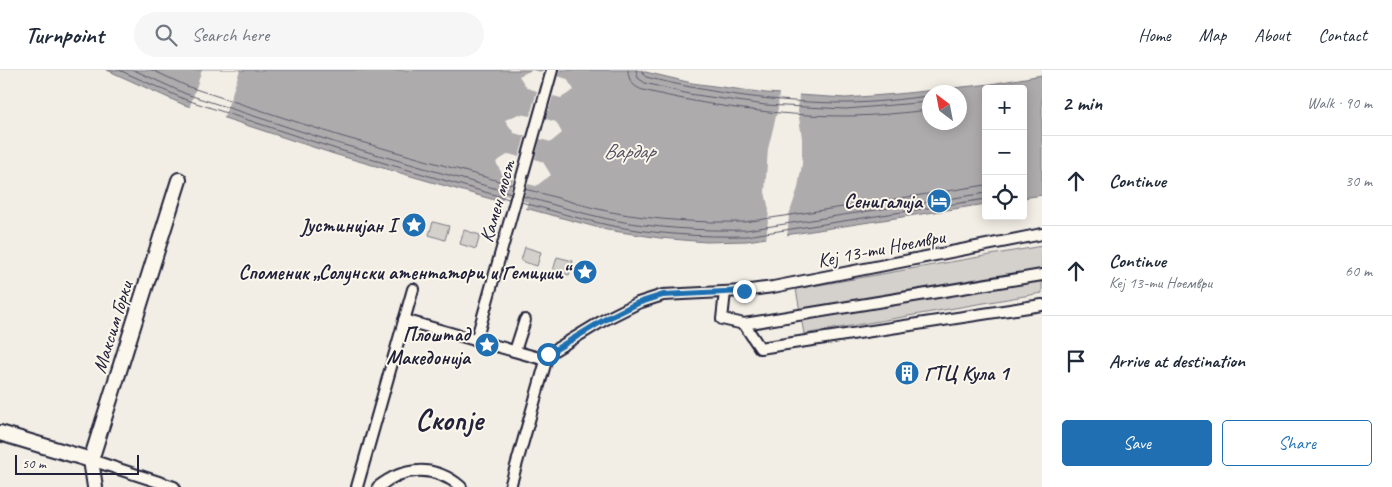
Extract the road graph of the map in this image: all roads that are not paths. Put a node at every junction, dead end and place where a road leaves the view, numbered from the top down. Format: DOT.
graph roads {
  1 [pos="552,70"];
  2 [pos="179,180"];
  3 [pos="1042,234"];
  4 [pos="1042,276"];
  5 [pos="413,288"];
  6 [pos="725,292"];
  7 [pos="1042,305"];
  8 [pos="404,320"];
  9 [pos="525,320"];
  10 [pos="744,324"];
  11 [pos="476,341"];
  12 [pos="515,351"];
  13 [pos="546,360"];
  14 [pos="0,433"];
  15 [pos="91,460"];
  16 [pos="95,487"];
  17 [pos="174,487"];
  18 [pos="357,487"];
  19 [pos="378,487"];
  20 [pos="461,487"];
  21 [pos="510,487"];
  1 -- 11 [label="street, Камен мост"];
  2 -- 15 [label="street, Максим Горки"];
  3 -- 6 [label="street, Кеј 13-ти Ноември"];
  4 -- 10 [label="street"];
  5 -- 8 [label="street"];
  6 -- 10 [label="street"];
  6 -- 13 [label="street, Кеј 13-ти Ноември"];
  7 -- 10 [label="street"];
  8 -- 11 [label="street"];
  8 -- 18 [label="street"];
  9 -- 12 [label="street"];
  11 -- 12 [label="street"];
  12 -- 13 [label="street"];
  13 -- 21 [label="street"];
  14 -- 15 [label="street"];
  15 -- 16 [label="street, Максим Горки"];
  15 -- 17 [label="street"];
  19 -- 20 [label="street"];
}
